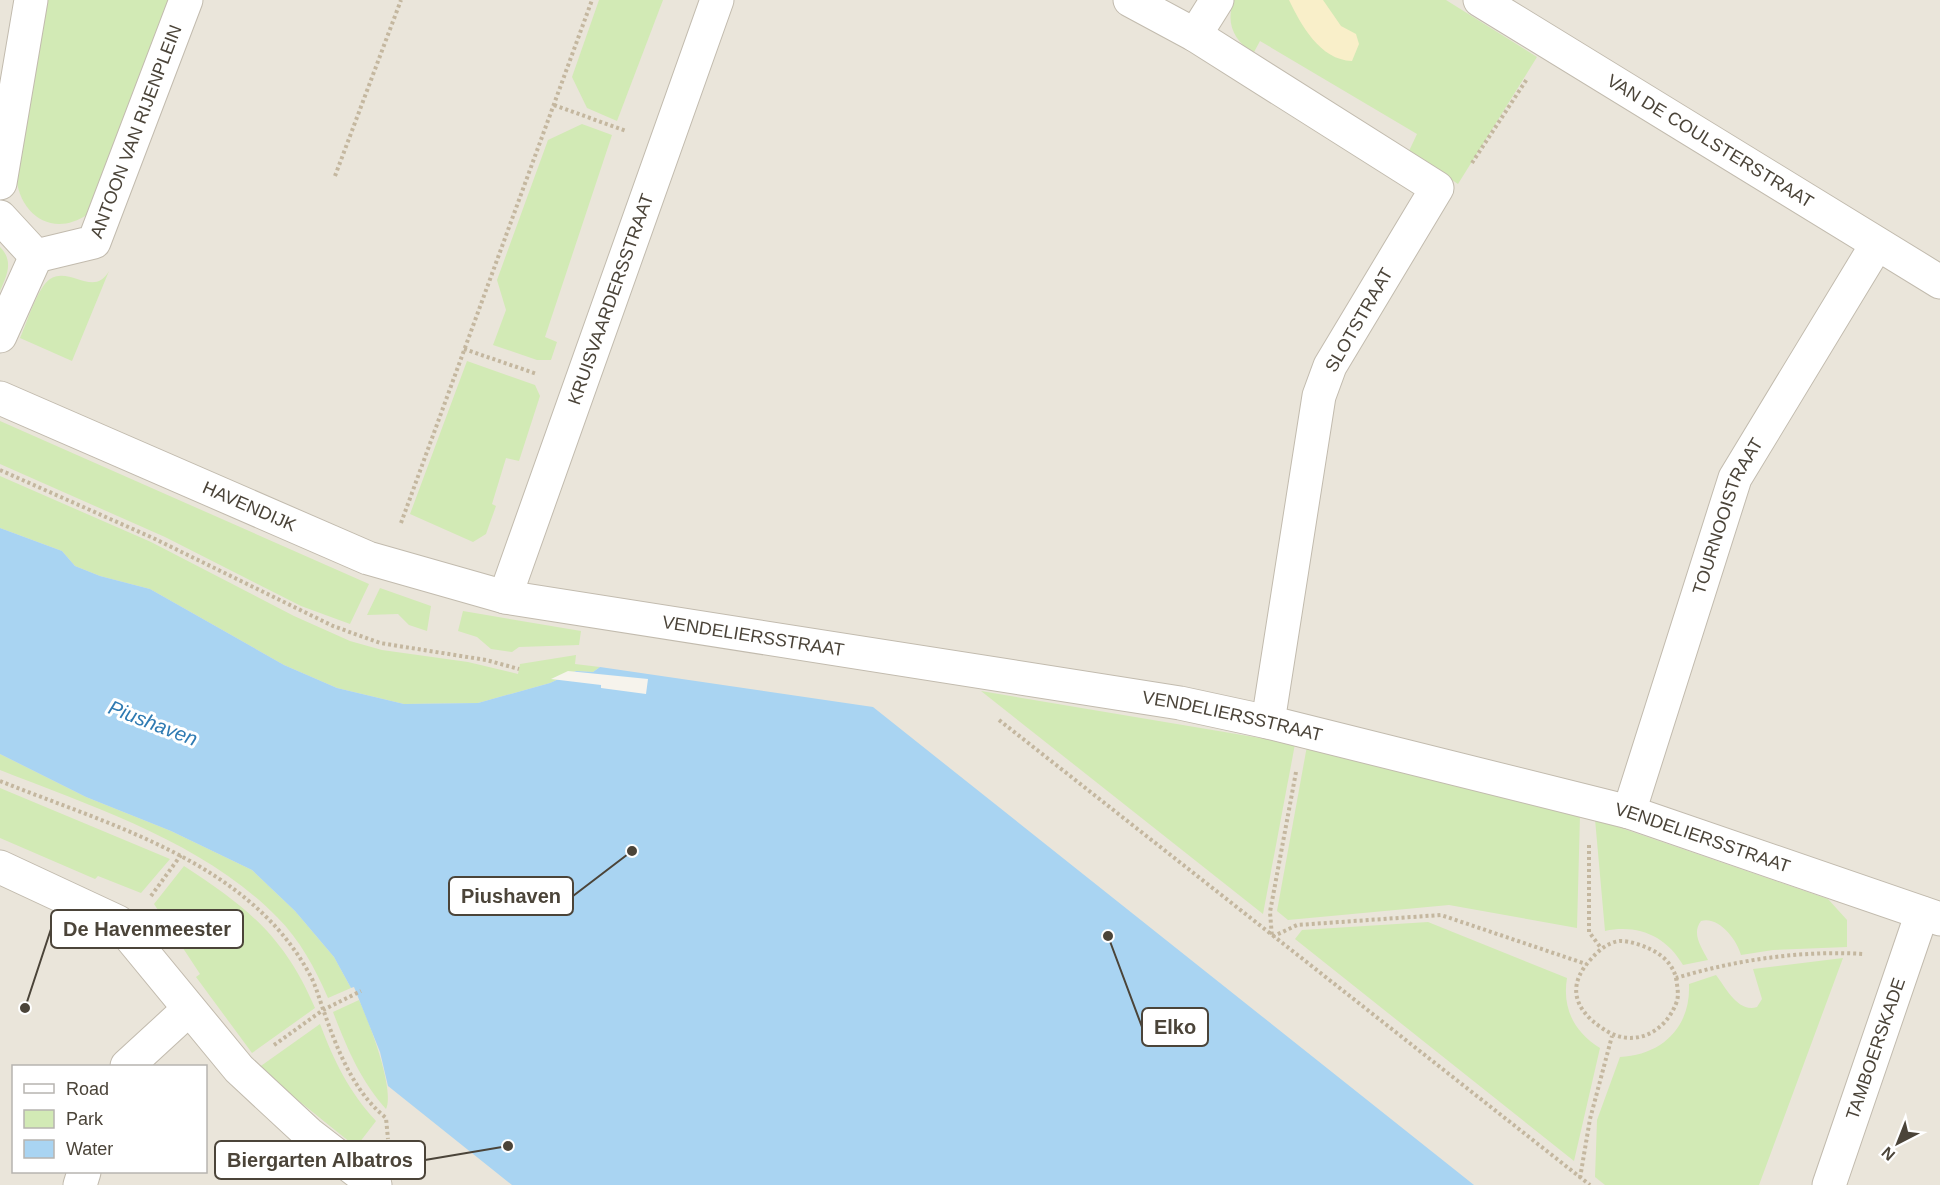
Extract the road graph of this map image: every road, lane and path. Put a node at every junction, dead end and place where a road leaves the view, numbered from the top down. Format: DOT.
graph roads {
  1 [pos="31,0"];
  2 [pos="186,0"];
  3 [pos="401,0"];
  4 [pos="592,0"];
  5 [pos="717,0"];
  6 [pos="1130,0"];
  7 [pos="1216,0"];
  8 [pos="1480,0"];
  9 [pos="1195,34"];
  10 [pos="1550,43"];
  11 [pos="554,105"];
  12 [pos="666,145"];
  13 [pos="335,176"];
  14 [pos="0,183"];
  15 [pos="1437,188"];
  16 [pos="0,217"];
  17 [pos="1877,244"];
  18 [pos="36,256"];
  19 [pos="1940,282"];
  20 [pos="0,336"];
  21 [pos="464,349"];
  22 [pos="579,388"];
  23 [pos="0,398"];
  24 [pos="0,470"];
  25 [pos="386,563"];
  26 [pos="505,597"];
  27 [pos="519,669"];
  28 [pos="991,714"];
  29 [pos="1268,722"];
  30 [pos="1303,731"];
  31 [pos="0,781"];
  32 [pos="1589,803"];
  33 [pos="1629,812"];
  34 [pos="0,867"];
  35 [pos="1931,916"];
  36 [pos="1272,937"];
  37 [pos="1601,948"];
  38 [pos="1907,956"];
  39 [pos="1586,964"];
  40 [pos="1676,978"];
  41 [pos="361,990"];
  42 [pos="189,1009"];
  43 [pos="323,1011"];
  44 [pos="1612,1036"];
  45 [pos="128,1065"];
  46 [pos="239,1069"];
  47 [pos="388,1141"];
  48 [pos="1580,1178"];
  49 [pos="375,1185"];
  50 [pos="1590,1185"];
  51 [pos="1829,1185"];
  1 -- 14 [label="street"];
  2 -- 18 [label="street, ANTOON VAN RIJENPLEIN"];
  3 -- 13 [label="path"];
  4 -- 11 [label="path"];
  5 -- 12 [label="street, KRUISVAARDERSSTRAAT"];
  6 -- 9 [label="street"];
  7 -- 9 [label="street"];
  8 -- 10 [label="street, VAN DE COULSTERSTRAAT"];
  9 -- 15 [label="street"];
  10 -- 15 [label="path"];
  10 -- 17 [label="street, VAN DE COULSTERSTRAAT"];
  11 -- 12 [label="path"];
  11 -- 21 [label="path"];
  12 -- 22 [label="street, KRUISVAARDERSSTRAAT"];
  15 -- 29 [label="street, SLOTSTRAAT"];
  16 -- 18 [label="street"];
  17 -- 19 [label="street, VAN DE COULSTERSTRAAT"];
  17 -- 33 [label="street, TOURNOOISTRAAT"];
  18 -- 20 [label="street"];
  21 -- 22 [label="path"];
  21 -- 25 [label="path"];
  22 -- 26 [label="street, KRUISVAARDERSSTRAAT"];
  23 -- 25 [label="street, HAVENDIJK"];
  24 -- 27 [label="path"];
  25 -- 26 [label="street, HAVENDIJK"];
  26 -- 29 [label="street, VENDELIERSSTRAAT"];
  28 -- 36 [label="path"];
  29 -- 30 [label="street, VENDELIERSSTRAAT"];
  30 -- 32 [label="street, VENDELIERSSTRAAT"];
  30 -- 36 [label="path"];
  31 -- 43 [label="path"];
  32 -- 33 [label="street, VENDELIERSSTRAAT"];
  32 -- 37 [label="path"];
  33 -- 35 [label="street, VENDELIERSSTRAAT"];
  34 -- 42 [label="street"];
  35 -- 38 [label="street, TAMBOERSKADE"];
  36 -- 39 [label="path"];
  36 -- 48 [label="path"];
  37 -- 39 [label="path"];
  37 -- 40 [label="path"];
  38 -- 40 [label="path"];
  38 -- 51 [label="street, TAMBOERSKADE"];
  39 -- 44 [label="path"];
  40 -- 44 [label="path"];
  41 -- 43 [label="path"];
  42 -- 45 [label="street"];
  42 -- 46 [label="street"];
  43 -- 46 [label="path"];
  43 -- 47 [label="path"];
  44 -- 48 [label="path"];
  46 -- 49 [label="street"];
  48 -- 50 [label="path"];
}
